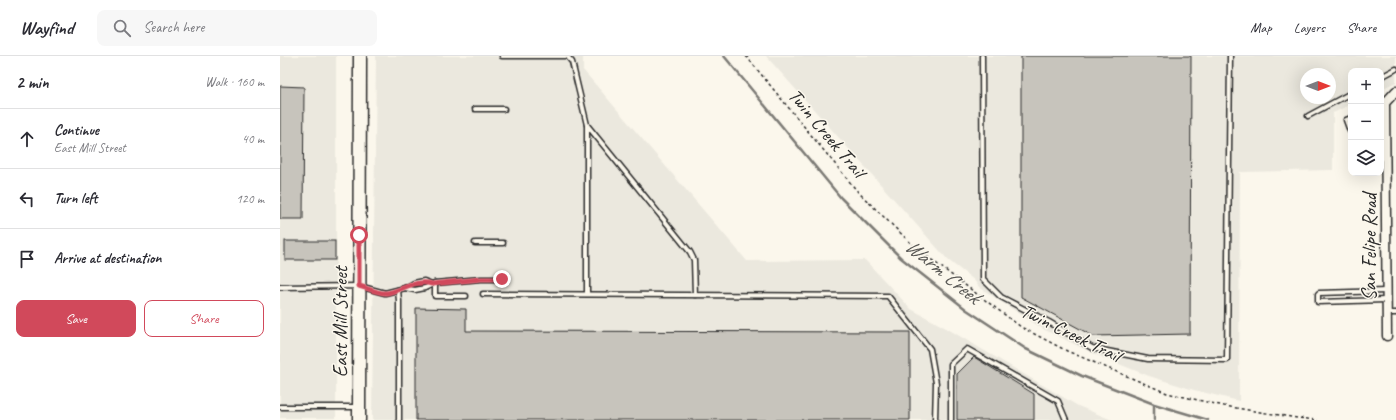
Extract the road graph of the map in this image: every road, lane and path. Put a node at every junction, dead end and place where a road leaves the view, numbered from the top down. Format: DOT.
graph roads {
  1 [pos="360,56"];
  2 [pos="502,56"];
  3 [pos="746,56"];
  4 [pos="982,56"];
  5 [pos="1230,56"];
  6 [pos="1396,69"];
  7 [pos="1384,75"];
  8 [pos="1396,91"];
  9 [pos="1348,95"];
  10 [pos="1384,102"];
  11 [pos="475,109"];
  12 [pos="504,109"];
  13 [pos="1308,116"];
  14 [pos="587,125"];
  15 [pos="1383,140"];
  16 [pos="475,243"];
  17 [pos="503,243"];
  18 [pos="502,279"];
  19 [pos="433,283"];
  20 [pos="359,286"];
  21 [pos="280,287"];
  22 [pos="405,288"];
  23 [pos="398,290"];
  24 [pos="1386,291"];
  25 [pos="1340,293"];
  26 [pos="484,294"];
  27 [pos="587,294"];
  28 [pos="695,295"];
  29 [pos="466,296"];
  30 [pos="1386,300"];
  31 [pos="1340,302"];
  32 [pos="1386,313"];
  33 [pos="1396,313"];
  34 [pos="1386,336"];
  35 [pos="280,407"];
  36 [pos="359,407"];
  37 [pos="359,420"];
  38 [pos="399,420"];
  39 [pos="935,420"];
  40 [pos="951,420"];
  41 [pos="1066,420"];
  42 [pos="1318,420"];
  1 -- 20 [label="main road, East Mill Street"];
  2 -- 14 [label="lane"];
  3 -- 42 [label="path, Twin Creek Trail"];
  4 -- 5 [label="lane"];
  6 -- 7 [label="lane"];
  8 -- 10 [label="street, San Felipe Road"];
  9 -- 13 [label="lane"];
  11 -- 12 [label="lane"];
  14 -- 27 [label="lane"];
  14 -- 28 [label="lane"];
  15 -- 24 [label="street, San Felipe Road"];
  16 -- 17 [label="lane"];
  18 -- 19 [label="lane"];
  19 -- 22 [label="lane"];
  19 -- 22 [label="lane"];
  19 -- 29 [label="lane"];
  20 -- 21 [label="lane"];
  20 -- 23 [label="lane"];
  20 -- 36 [label="main road, East Mill Street"];
  22 -- 23 [label="lane"];
  23 -- 38 [label="lane"];
  24 -- 25 [label="lane"];
  24 -- 30 [label="street, San Felipe Road"];
  25 -- 31 [label="lane"];
  25 -- 31 [label="lane"];
  26 -- 27 [label="lane"];
  27 -- 28 [label="lane"];
  28 -- 39 [label="lane"];
  30 -- 31 [label="lane"];
  30 -- 32 [label="street, San Felipe Road"];
  32 -- 33 [label="lane"];
  32 -- 34 [label="street, San Felipe Road"];
  35 -- 36 [label="lane"];
  36 -- 37 [label="main road, East Mill Street"];
  40 -- 41 [label="lane"];
}
